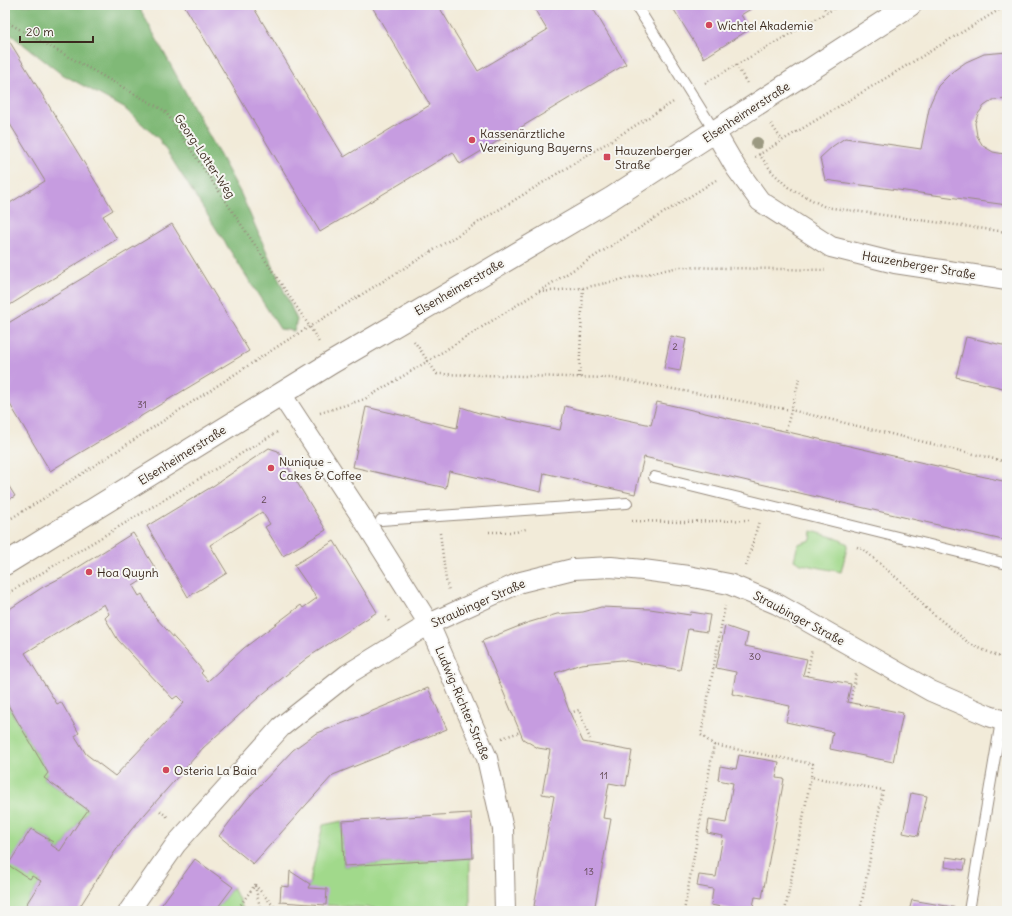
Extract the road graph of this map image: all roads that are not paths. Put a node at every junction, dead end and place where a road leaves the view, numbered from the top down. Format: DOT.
graph roads {
  1 [pos="636,5"];
  2 [pos="910,5"];
  3 [pos="715,132"];
  4 [pos="1007,280"];
  5 [pos="281,394"];
  6 [pos="654,477"];
  7 [pos="627,502"];
  8 [pos="381,520"];
  9 [pos="5,564"];
  10 [pos="1007,564"];
  11 [pos="430,624"];
  12 [pos="1004,722"];
  13 [pos="129,911"];
  14 [pos="505,911"];
  15 [pos="969,911"];
  1 -- 3 [label="lane"];
  2 -- 3 [label="main road, Elsenheimerstraße"];
  3 -- 4 [label="street, Hauzenberger Straße"];
  3 -- 5 [label="main road, Elsenheimerstraße"];
  5 -- 9 [label="main road, Elsenheimerstraße"];
  5 -- 11 [label="street, Ludwig-Richter-Straße"];
  6 -- 10 [label="lane"];
  7 -- 8 [label="lane"];
  11 -- 12 [label="street, Straubinger Straße"];
  11 -- 13 [label="street, Straubinger Straße"];
  11 -- 14 [label="street, Ludwig-Richter-Straße"];
  12 -- 15 [label="lane"];
}
